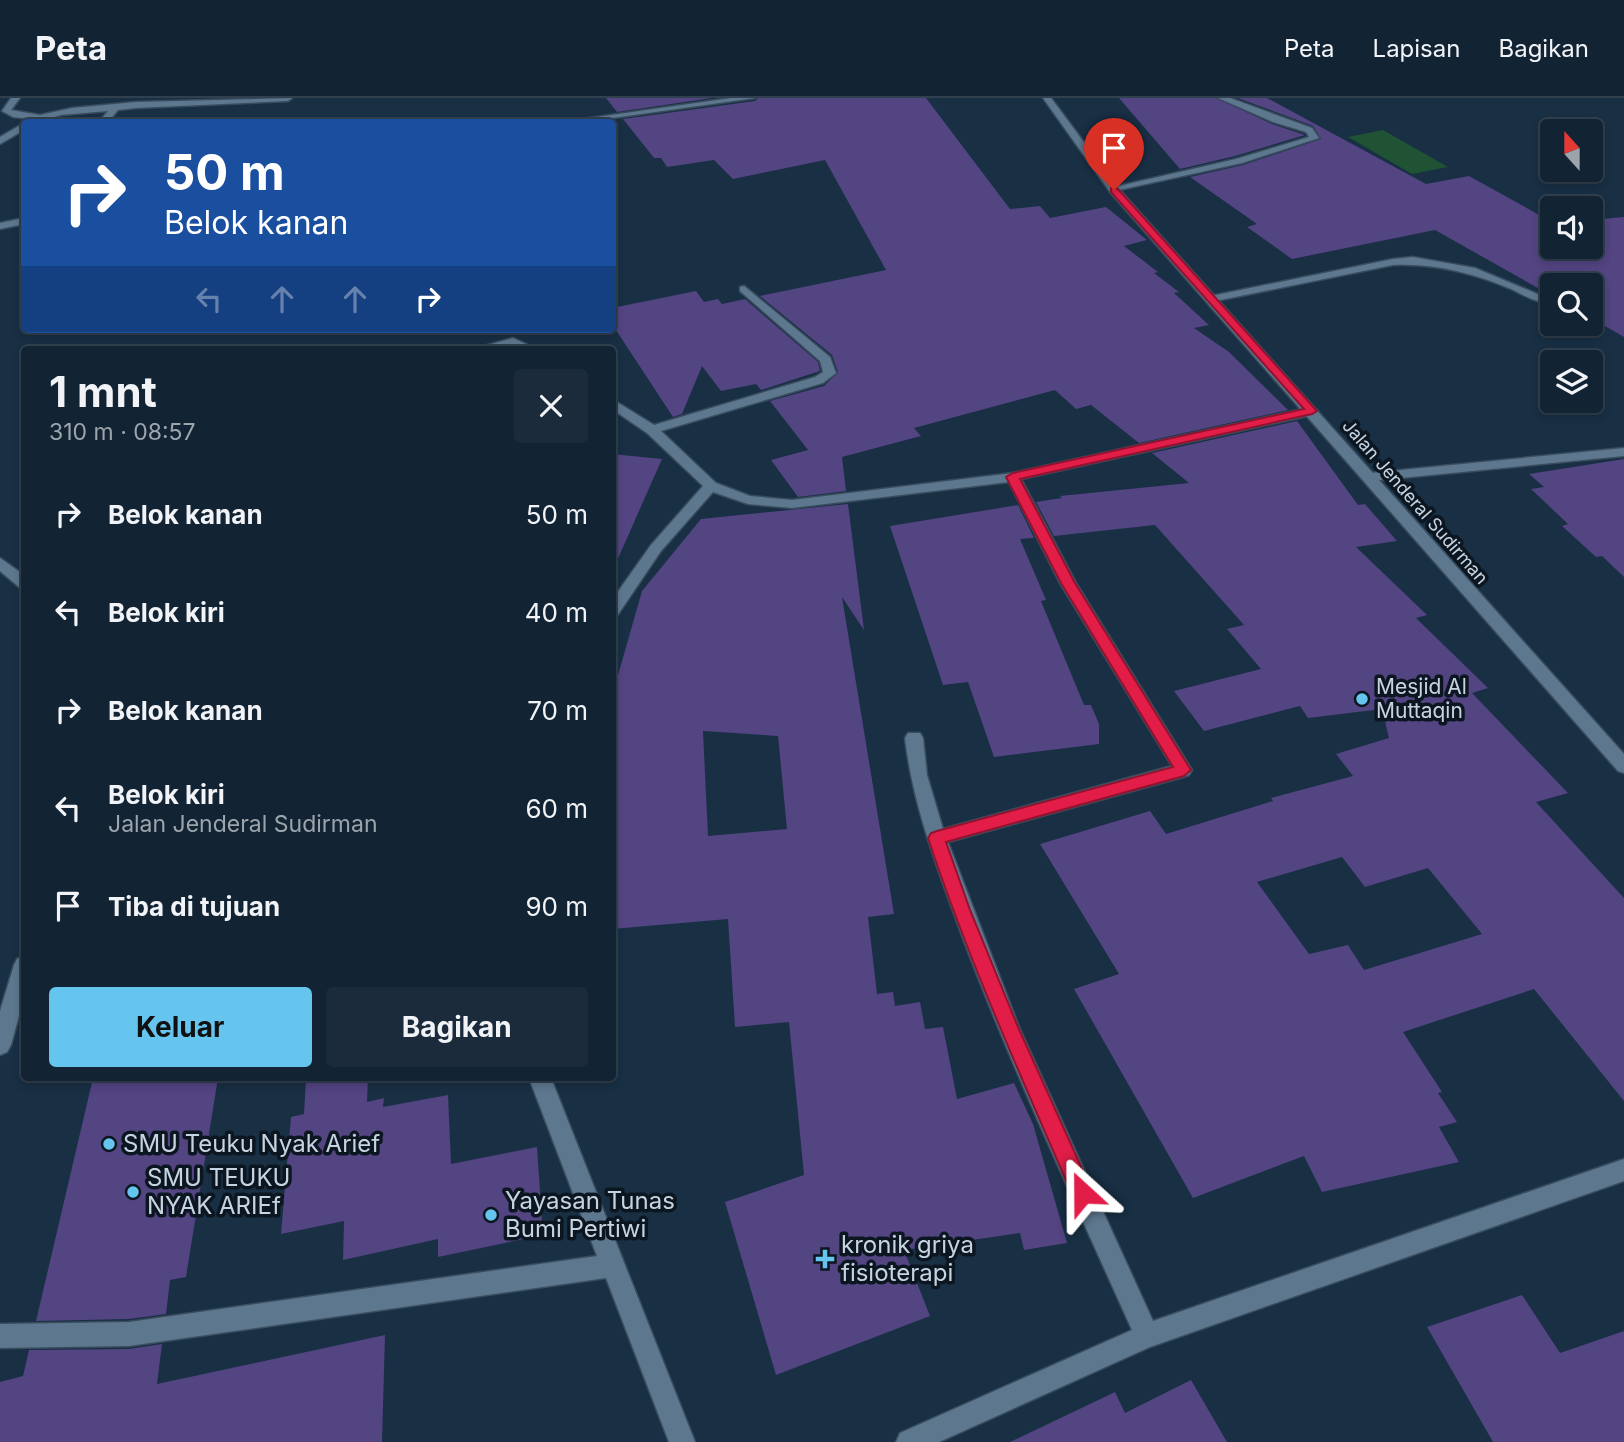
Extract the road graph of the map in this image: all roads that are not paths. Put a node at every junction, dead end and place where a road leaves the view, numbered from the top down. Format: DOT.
graph roads {
  1 [pos="16,98"];
  2 [pos="288,98"];
  3 [pos="751,98"];
  4 [pos="1047,98"];
  5 [pos="1222,98"];
  6 [pos="115,108"];
  7 [pos="30,119"];
  8 [pos="42,119"];
  9 [pos="106,119"];
  10 [pos="590,119"];
  11 [pos="21,128"];
  12 [pos="0,141"];
  13 [pos="1114,190"];
  14 [pos="21,222"];
  15 [pos="0,226"];
  16 [pos="744,289"];
  17 [pos="1540,297"];
  18 [pos="1212,299"];
  19 [pos="494,346"];
  20 [pos="523,346"];
  21 [pos="616,406"];
  22 [pos="1312,411"];
  23 [pos="652,430"];
  24 [pos="1624,452"];
  25 [pos="1013,477"];
  26 [pos="1370,477"];
  27 [pos="711,486"];
  28 [pos="0,563"];
  29 [pos="21,580"];
  30 [pos="616,606"];
  31 [pos="915,738"];
  32 [pos="1624,766"];
  33 [pos="937,838"];
  34 [pos="21,975"];
  35 [pos="0,1045"];
  36 [pos="541,1081"];
  37 [pos="1624,1170"];
  38 [pos="615,1265"];
  39 [pos="0,1336"];
  40 [pos="1147,1336"];
  41 [pos="925,1439"];
  42 [pos="682,1442"];
  1 -- 7 [label="street"];
  2 -- 6 [label="street"];
  3 -- 10 [label="street"];
  4 -- 13 [label="street, Jalan Jenderal Sudirman"];
  5 -- 13 [label="street"];
  6 -- 8 [label="street"];
  6 -- 9 [label="street"];
  11 -- 12 [label="street"];
  13 -- 18 [label="street, Jalan Jenderal Sudirman"];
  14 -- 15 [label="street"];
  16 -- 23 [label="street"];
  17 -- 18 [label="street"];
  18 -- 22 [label="street, Jalan Jenderal Sudirman"];
  19 -- 20 [label="street"];
  21 -- 23 [label="street"];
  22 -- 25 [label="street"];
  22 -- 26 [label="street, Jalan Jenderal Sudirman"];
  23 -- 27 [label="street"];
  24 -- 26 [label="street"];
  25 -- 27 [label="street"];
  25 -- 33 [label="street"];
  26 -- 32 [label="street, Jalan Jenderal Sudirman"];
  27 -- 30 [label="street"];
  28 -- 29 [label="street"];
  31 -- 33 [label="street"];
  33 -- 40 [label="street"];
  34 -- 35 [label="street"];
  36 -- 38 [label="street"];
  37 -- 40 [label="street"];
  38 -- 39 [label="street"];
  38 -- 42 [label="street"];
  40 -- 41 [label="street"];
}
